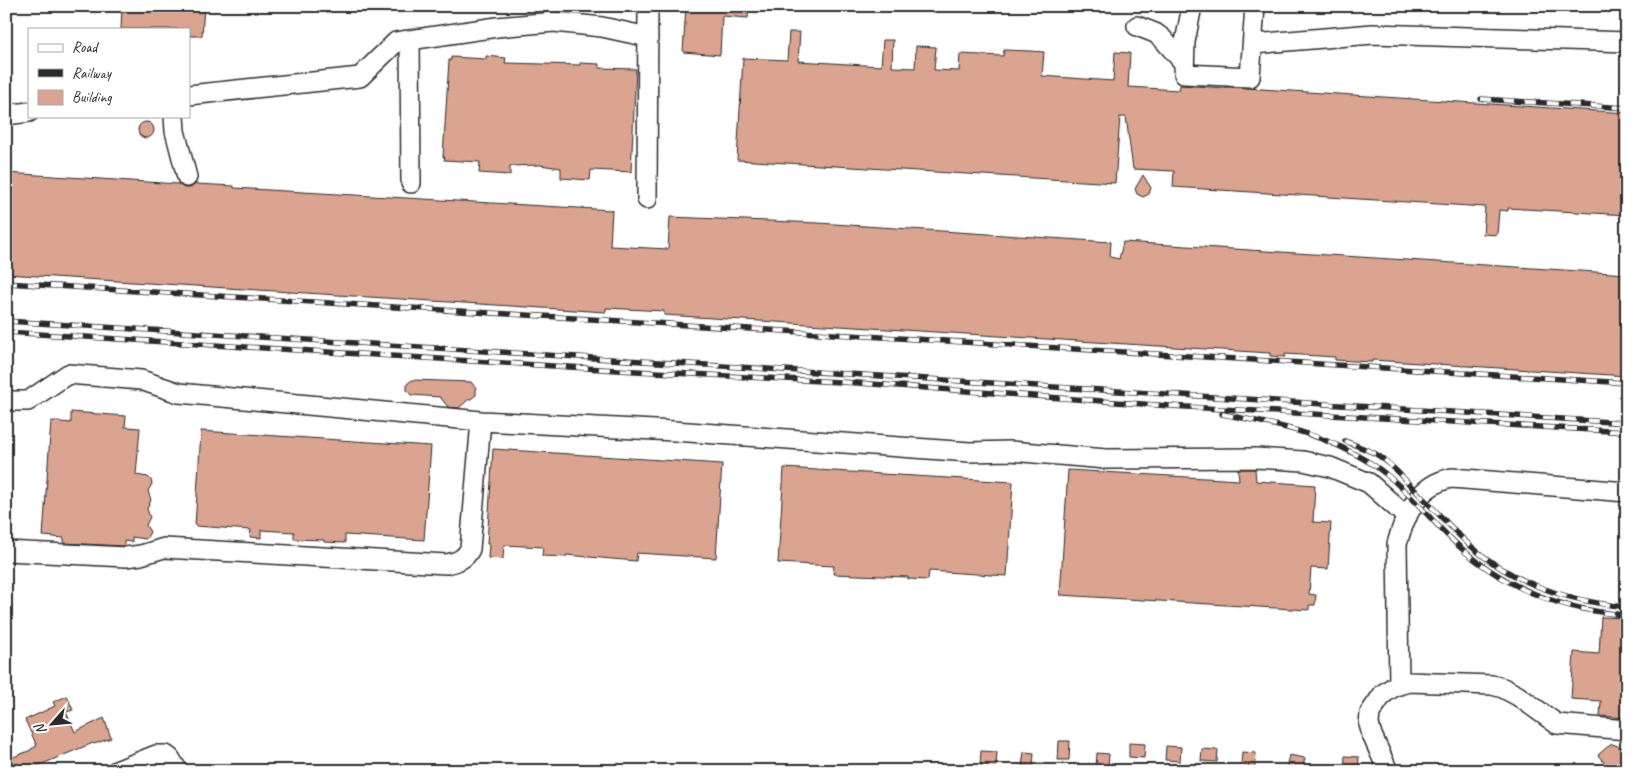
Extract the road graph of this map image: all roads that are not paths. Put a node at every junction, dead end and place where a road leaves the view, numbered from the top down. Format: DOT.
graph roads {
  1 [pos="648,6"];
  2 [pos="1192,6"];
  3 [pos="1255,6"];
  4 [pos="1137,26"];
  5 [pos="648,37"];
  6 [pos="410,40"];
  7 [pos="1627,42"];
  8 [pos="1253,44"];
  9 [pos="1184,63"];
  10 [pos="190,95"];
  11 [pos="28,112"];
  12 [pos="6,115"];
  13 [pos="174,118"];
  14 [pos="187,177"];
  15 [pos="411,183"];
  16 [pos="647,199"];
  17 [pos="6,401"];
  18 [pos="481,421"];
  19 [pos="1627,492"];
  20 [pos="1407,517"];
  21 [pos="6,550"];
  22 [pos="1399,685"];
  23 [pos="1627,730"];
  24 [pos="116,771"];
  25 [pos="178,771"];
  26 [pos="1388,771"];
  1 -- 5 [label="street"];
  2 -- 9 [label="street"];
  3 -- 8 [label="street"];
  4 -- 9 [label="street"];
  5 -- 6 [label="street"];
  5 -- 16 [label="street"];
  6 -- 10 [label="street"];
  6 -- 15 [label="street"];
  7 -- 8 [label="street"];
  8 -- 9 [label="street"];
  11 -- 12 [label="street"];
  13 -- 14 [label="street"];
  17 -- 18 [label="street"];
  18 -- 20 [label="street"];
  18 -- 21 [label="street"];
  19 -- 20 [label="street"];
  20 -- 22 [label="street"];
  22 -- 23 [label="street"];
  22 -- 26 [label="street"];
  24 -- 25 [label="street"];
}
